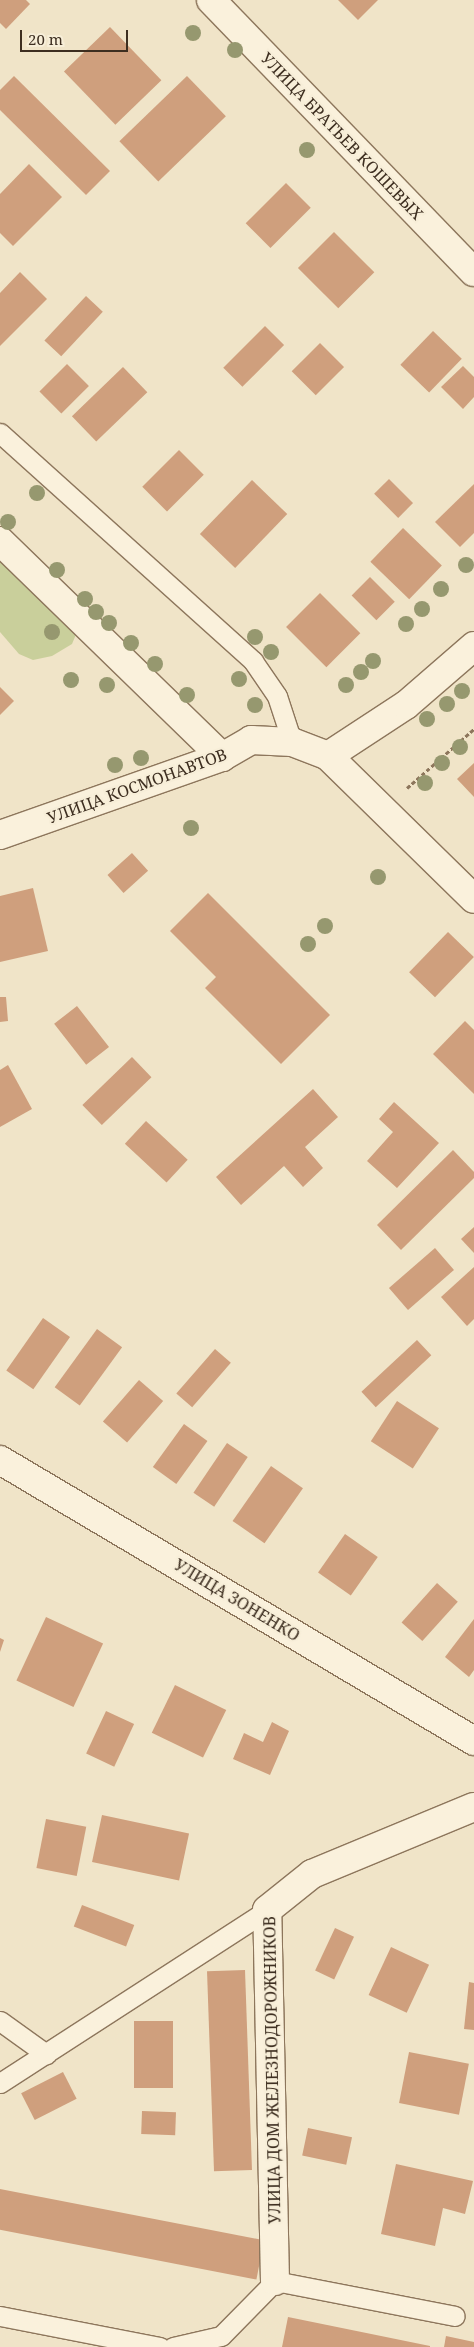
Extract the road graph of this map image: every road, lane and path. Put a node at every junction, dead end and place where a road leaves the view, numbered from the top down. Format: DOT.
graph roads {
  1 [pos="211,0"];
  2 [pos="474,272"];
  3 [pos="0,433"];
  4 [pos="0,541"];
  5 [pos="474,646"];
  6 [pos="474,729"];
  7 [pos="292,742"];
  8 [pos="328,756"];
  9 [pos="222,757"];
  10 [pos="382,810"];
  11 [pos="0,835"];
  12 [pos="474,899"];
  13 [pos="0,1460"];
  14 [pos="474,1741"];
  15 [pos="474,1807"];
  16 [pos="267,1910"];
  17 [pos="0,2021"];
  18 [pos="46,2054"];
  19 [pos="0,2083"];
  20 [pos="275,2282"];
  21 [pos="0,2316"];
  22 [pos="455,2316"];
  23 [pos="160,2347"];
  24 [pos="173,2347"];
  1 -- 2 [label="street, УЛИЦА БРАТЬЕВ КОШЕВЫХ"];
  3 -- 7 [label="lane"];
  4 -- 9 [label="street"];
  5 -- 8 [label="street"];
  6 -- 10 [label="path"];
  7 -- 8 [label="street, УЛИЦА КОСМОНАВТОВ"];
  7 -- 9 [label="street, УЛИЦА КОСМОНАВТОВ"];
  8 -- 10 [label="street"];
  9 -- 11 [label="street, УЛИЦА КОСМОНАВТОВ"];
  10 -- 12 [label="street"];
  13 -- 14 [label="street, УЛИЦА ЗОНЕНКО"];
  15 -- 16 [label="street, УЛИЦА ДОМ ЖЕЛЕЗНОДОРОЖНИКОВ"];
  16 -- 18 [label="lane"];
  16 -- 20 [label="street, УЛИЦА ДОМ ЖЕЛЕЗНОДОРОЖНИКОВ"];
  17 -- 18 [label="lane"];
  18 -- 19 [label="lane"];
  20 -- 22 [label="lane"];
  20 -- 24 [label="lane"];
  21 -- 23 [label="lane"];
}
